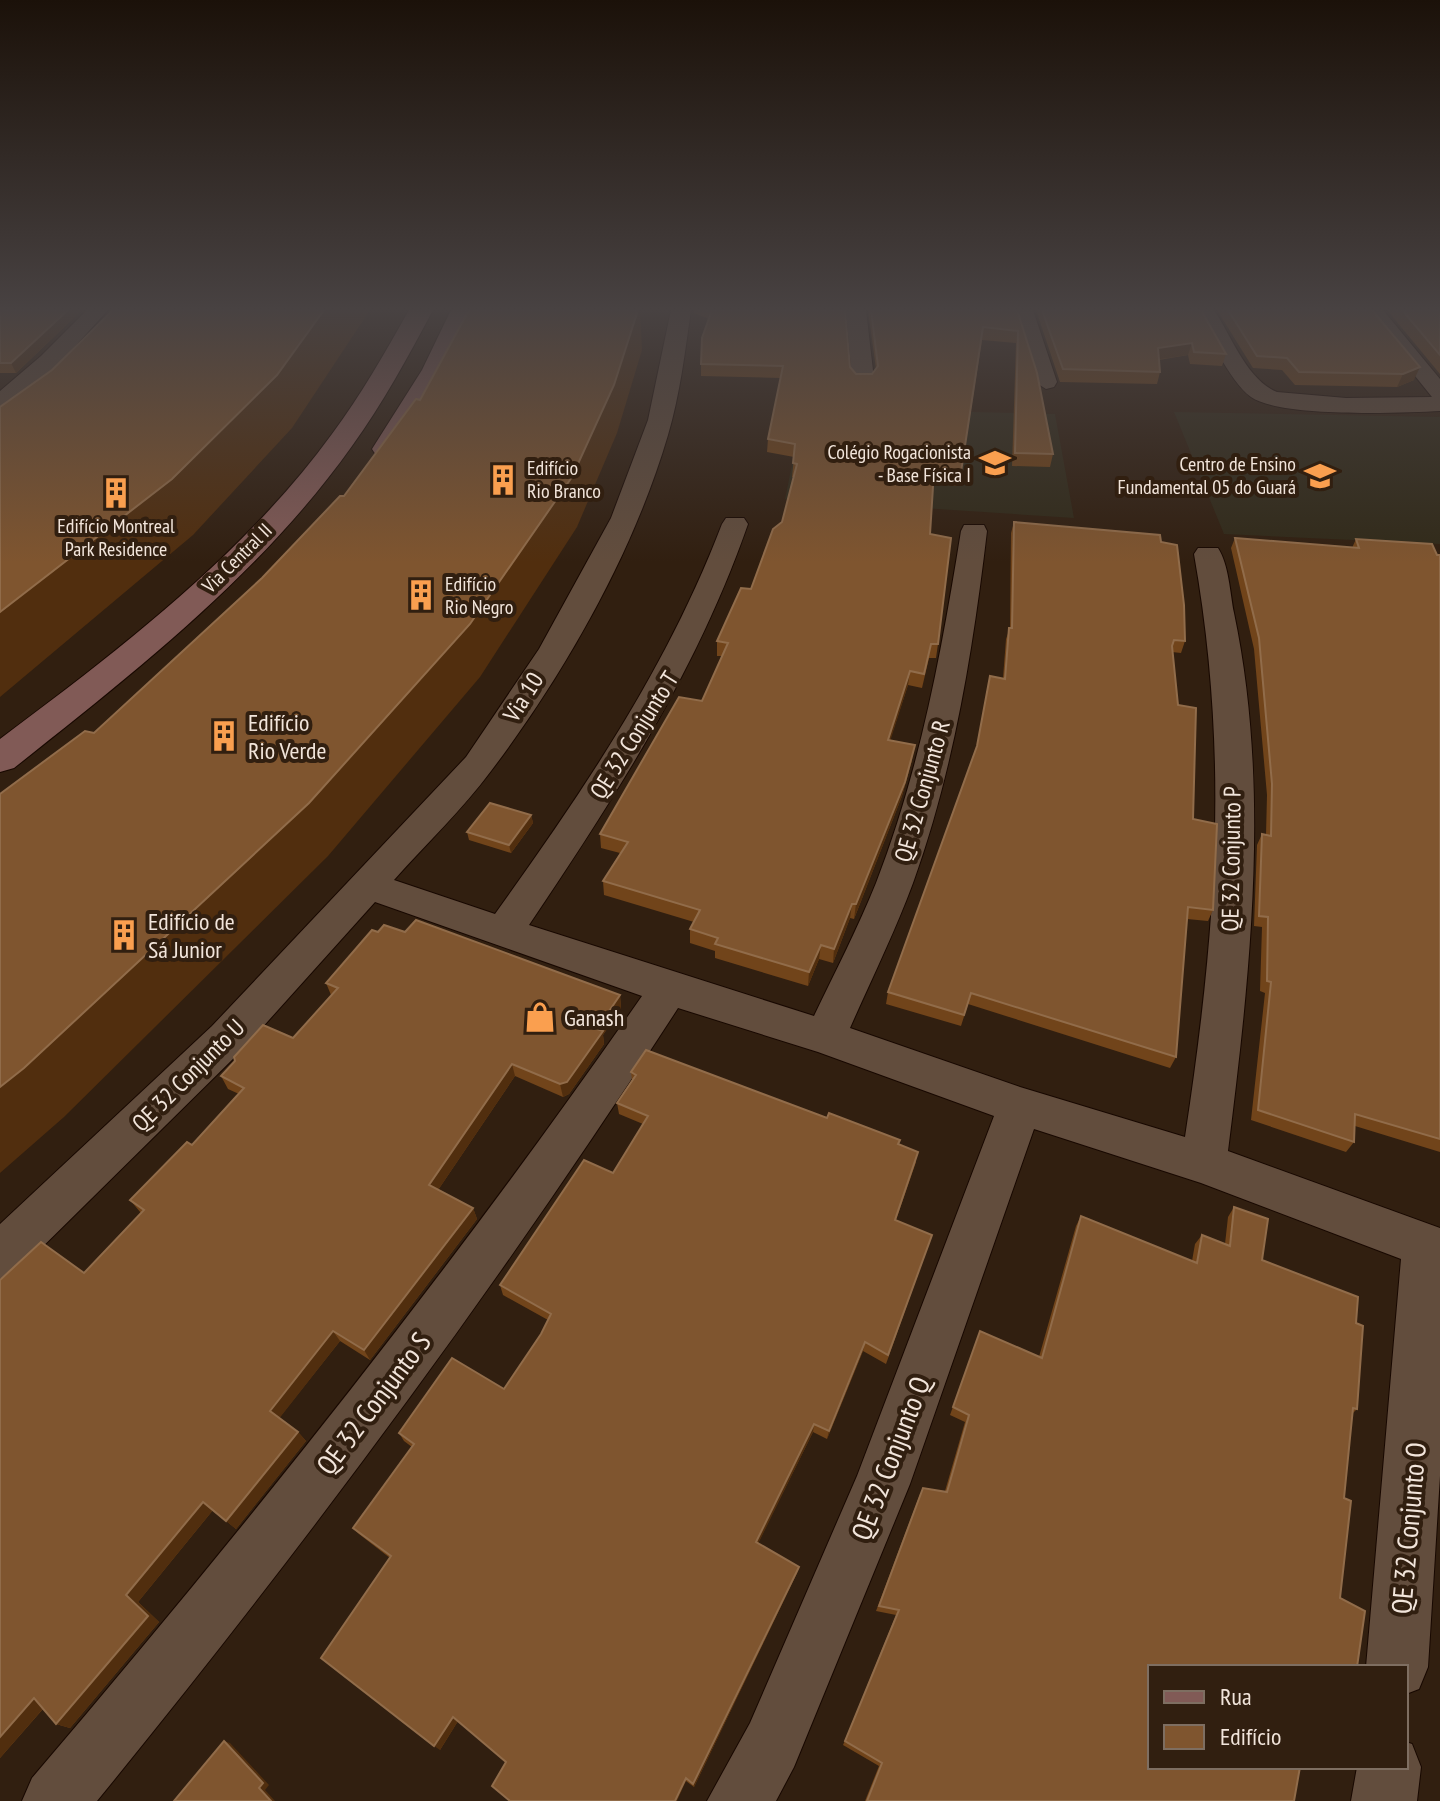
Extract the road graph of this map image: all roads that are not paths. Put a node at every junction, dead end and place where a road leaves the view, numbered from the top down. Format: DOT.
graph roads {
  1 [pos="376,394"];
  2 [pos="421,394"];
  3 [pos="666,394"];
  4 [pos="1263,394"];
  5 [pos="1440,404"];
  6 [pos="367,474"];
  7 [pos="735,524"];
  8 [pos="974,531"];
  9 [pos="257,540"];
  10 [pos="296,545"];
  11 [pos="1208,554"];
  12 [pos="0,759"];
  13 [pos="367,885"];
  14 [pos="504,932"];
  15 [pos="669,989"];
  16 [pos="825,1037"];
  17 [pos="1020,1106"];
  18 [pos="1204,1163"];
  19 [pos="1433,1248"];
  20 [pos="0,1256"];
  21 [pos="1397,1665"];
  22 [pos="1389,1769"];
  23 [pos="55,1801"];
  24 [pos="740,1801"];
  25 [pos="1384,1801"];
  1 -- 9 [label="street, Via Central II"];
  2 -- 6 [label="street"];
  3 -- 13 [label="street, Via 10"];
  4 -- 5 [label="street"];
  7 -- 14 [label="street, QE 32 Conjunto T"];
  8 -- 16 [label="street, QE 32 Conjunto R"];
  9 -- 10 [label="street"];
  9 -- 12 [label="street, Via Central II"];
  11 -- 18 [label="street, QE 32 Conjunto P"];
  13 -- 14 [label="street"];
  13 -- 20 [label="street, QE 32 Conjunto U"];
  14 -- 15 [label="street"];
  15 -- 16 [label="street"];
  15 -- 23 [label="street, QE 32 Conjunto S"];
  16 -- 17 [label="street"];
  17 -- 18 [label="street"];
  17 -- 24 [label="street, QE 32 Conjunto Q"];
  18 -- 19 [label="street"];
  19 -- 21 [label="street, QE 32 Conjunto O"];
  22 -- 25 [label="street"];
}
